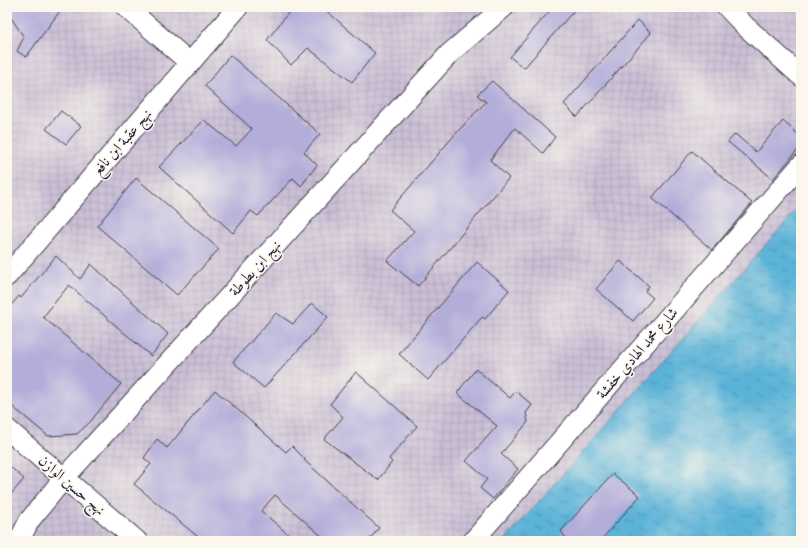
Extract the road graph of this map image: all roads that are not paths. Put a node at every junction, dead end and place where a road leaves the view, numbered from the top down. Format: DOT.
graph roads {
  1 [pos="126,7"];
  2 [pos="238,7"];
  3 [pos="504,7"];
  4 [pos="727,7"];
  5 [pos="190,63"];
  6 [pos="801,76"];
  7 [pos="801,165"];
  8 [pos="7,276"];
  9 [pos="7,428"];
  10 [pos="64,478"];
  11 [pos="18,541"];
  12 [pos="137,541"];
  13 [pos="473,541"];
  1 -- 5 [label="street"];
  2 -- 5 [label="street, نهج عقبة ابن نافع"];
  3 -- 10 [label="street, نهج ابن بطوطة"];
  4 -- 6 [label="street"];
  5 -- 8 [label="street, نهج عقبة ابن نافع"];
  7 -- 13 [label="street, شارع محمد الهادي خفشة"];
  9 -- 10 [label="street, نهج حسين الوازن"];
  10 -- 11 [label="street, نهج ابن بطوطة"];
  10 -- 12 [label="street, نهج حسين الوازن"];
}
